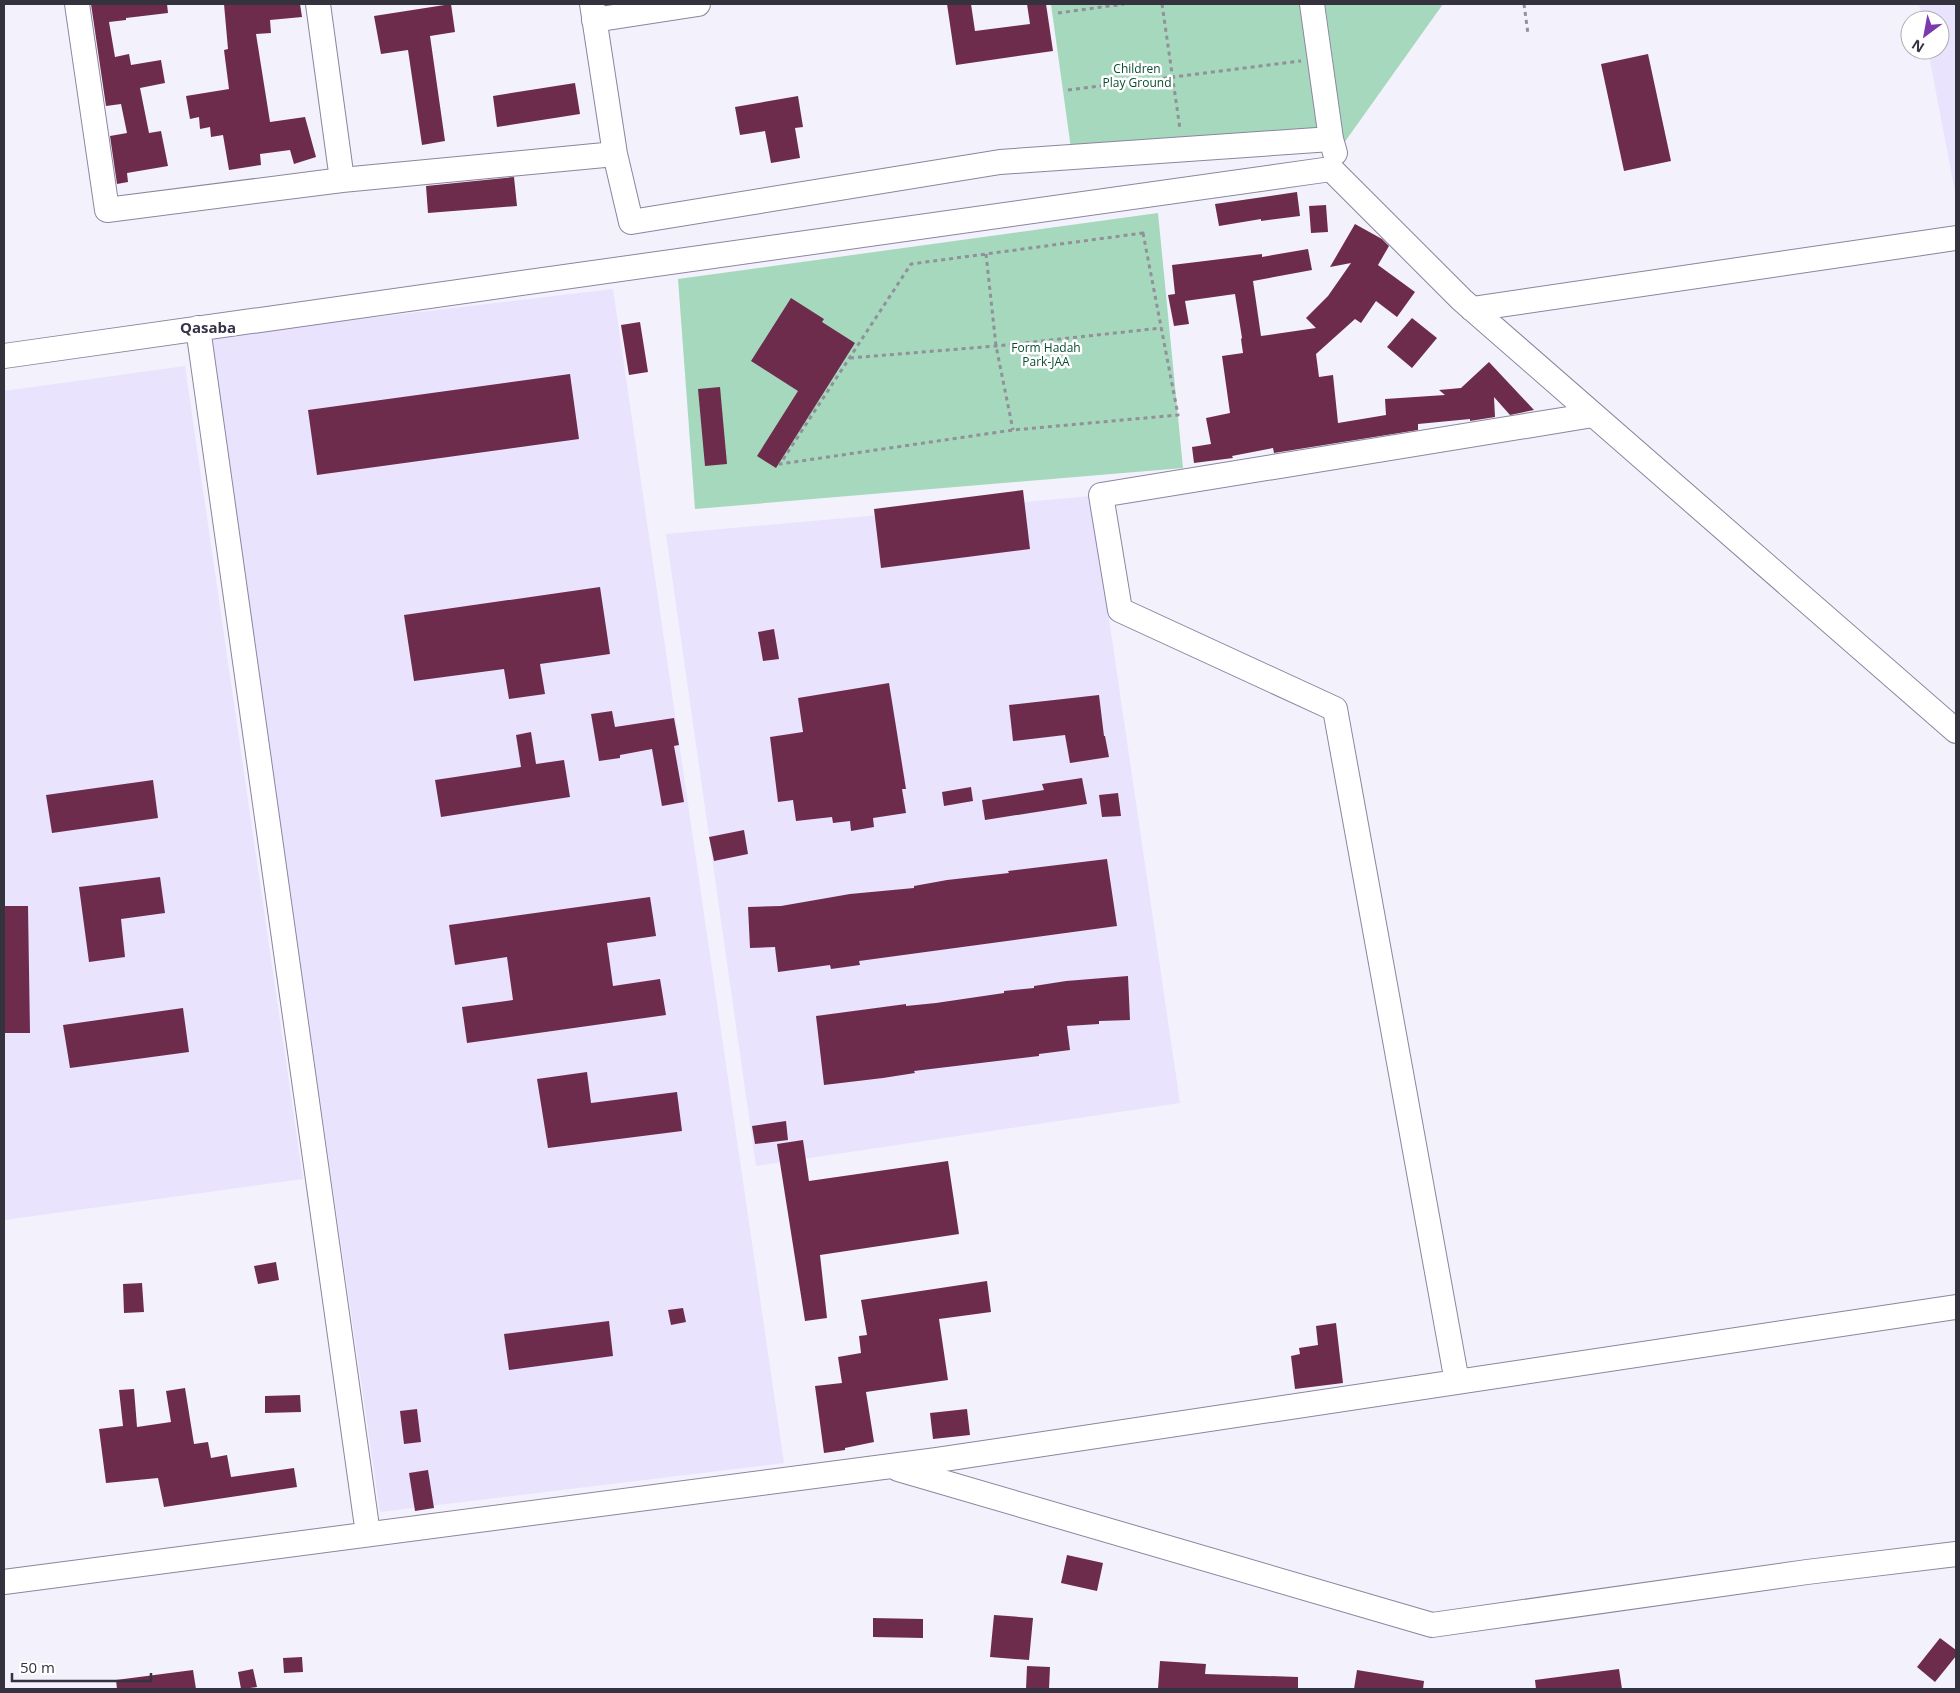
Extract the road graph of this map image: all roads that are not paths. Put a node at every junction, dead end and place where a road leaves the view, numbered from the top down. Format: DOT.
graph roads {
  1 [pos="77,4"];
  2 [pos="318,4"];
  3 [pos="698,4"];
  4 [pos="1312,4"];
  5 [pos="593,12"];
  6 [pos="1331,139"];
  7 [pos="615,154"];
  8 [pos="1331,169"];
  9 [pos="342,180"];
  10 [pos="1956,238"];
  11 [pos="1472,309"];
  12 [pos="198,328"];
  13 [pos="4,356"];
  14 [pos="1593,415"];
  15 [pos="1956,730"];
  16 [pos="1956,1307"];
  17 [pos="1457,1382"];
  18 [pos="886,1466"];
  19 [pos="368,1534"];
  20 [pos="1956,1554"];
  21 [pos="4,1582"];
  1 -- 9 [label="street"];
  2 -- 9 [label="street"];
  3 -- 5 [label="street"];
  4 -- 6 [label="street"];
  5 -- 7 [label="street"];
  6 -- 7 [label="street"];
  6 -- 8 [label="street"];
  7 -- 9 [label="street"];
  8 -- 11 [label="street"];
  8 -- 12 [label="street"];
  10 -- 11 [label="street"];
  11 -- 14 [label="street"];
  12 -- 13 [label="street"];
  12 -- 19 [label="street"];
  14 -- 15 [label="street"];
  14 -- 17 [label="street"];
  16 -- 17 [label="street"];
  17 -- 18 [label="street"];
  18 -- 19 [label="street"];
  18 -- 20 [label="street"];
  19 -- 21 [label="street"];
}
